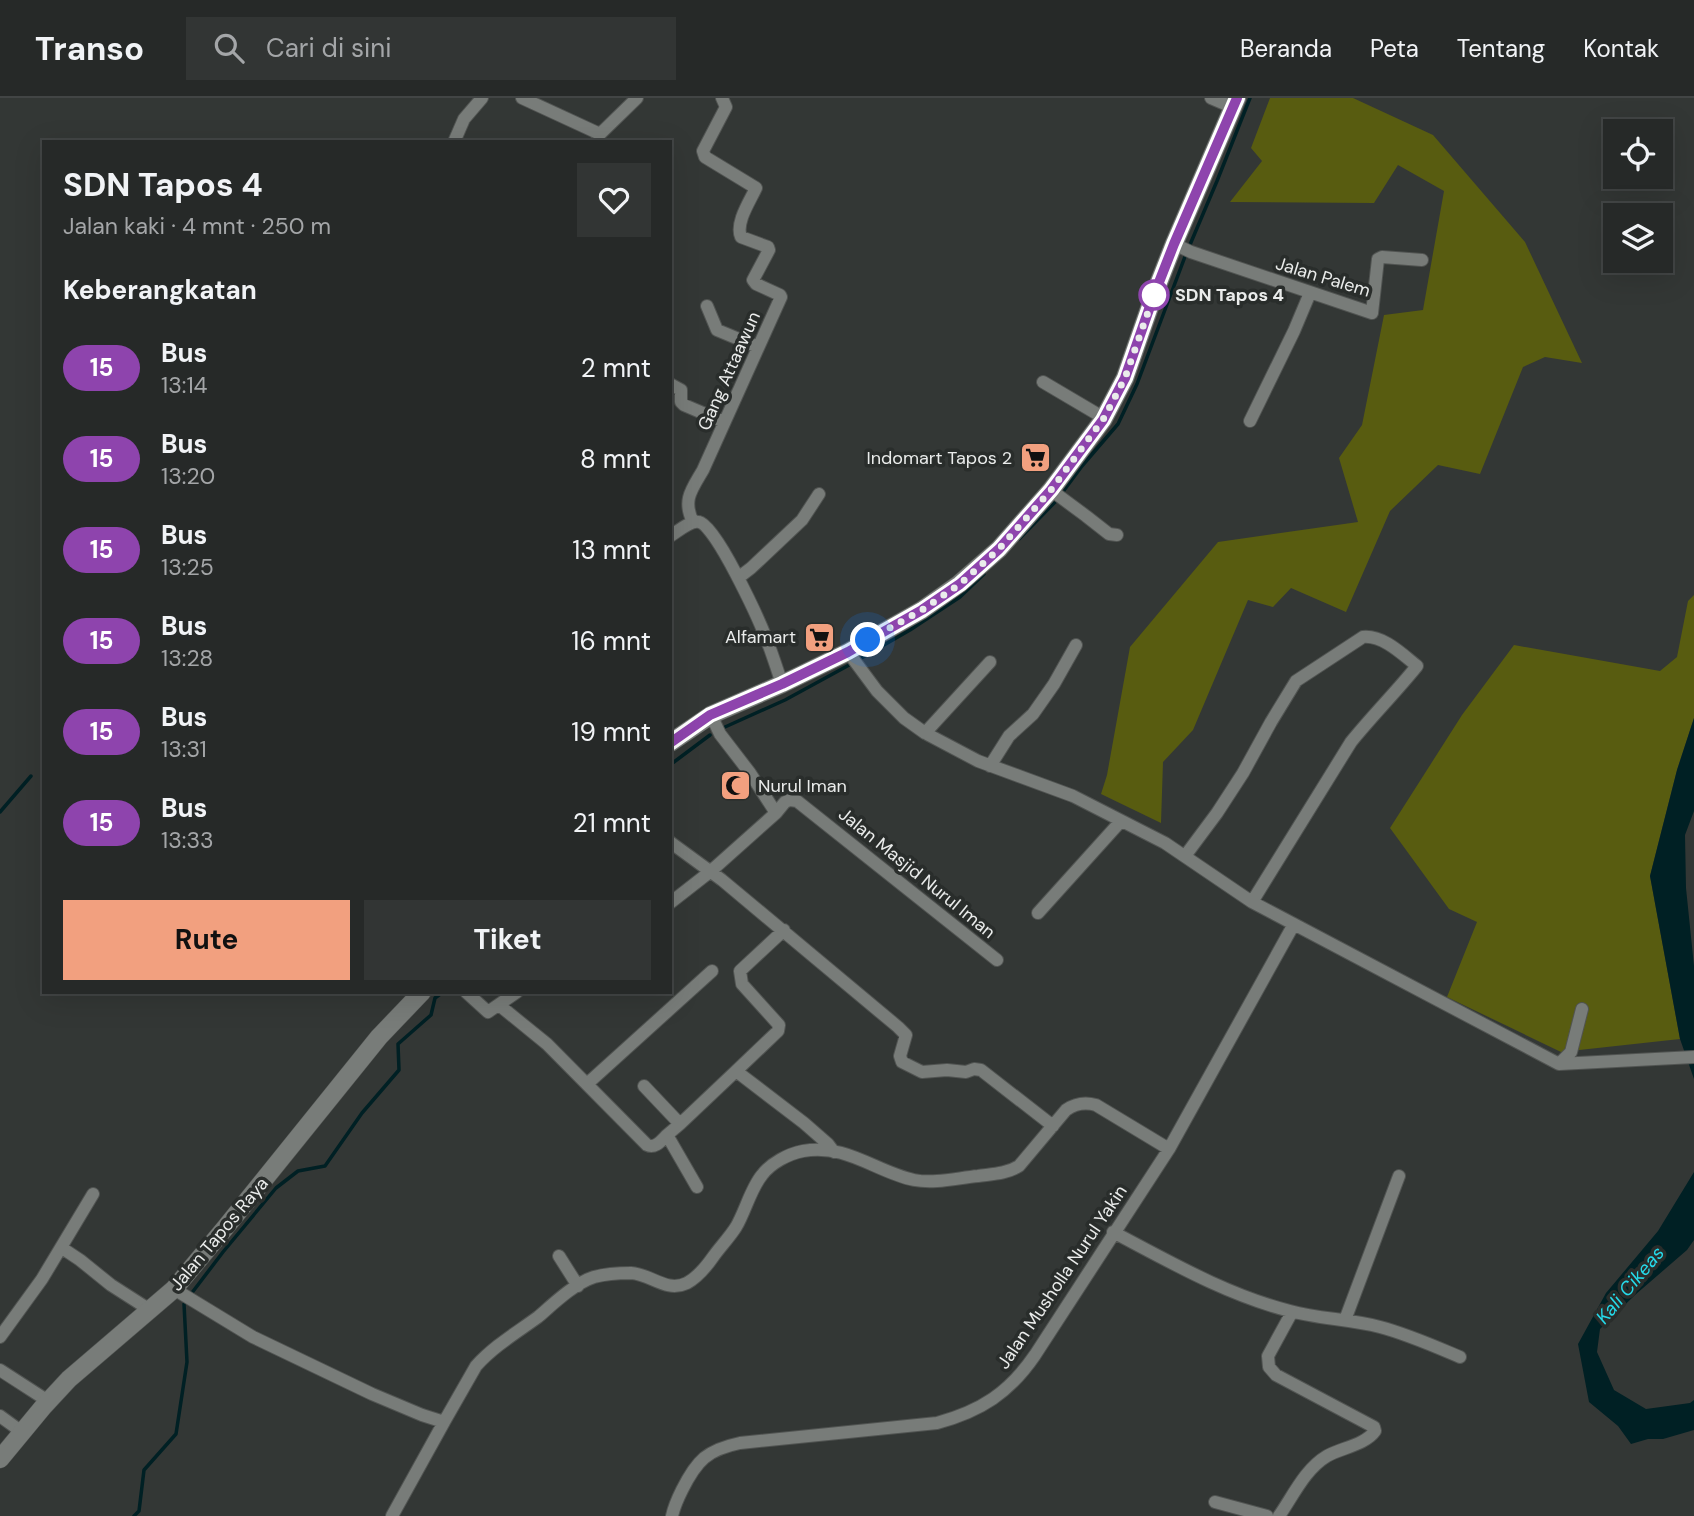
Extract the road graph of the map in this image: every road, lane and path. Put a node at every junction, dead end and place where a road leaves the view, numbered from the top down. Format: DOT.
graph roads {
  1 [pos="482,98"];
  2 [pos="522,98"];
  3 [pos="722,98"];
  4 [pos="1211,98"];
  5 [pos="631,101"];
  6 [pos="1235,103"];
  7 [pos="599,138"];
  8 [pos="455,140"];
  9 [pos="1182,248"];
  10 [pos="1422,260"];
  11 [pos="1310,293"];
  12 [pos="707,306"];
  13 [pos="758,347"];
  14 [pos="1043,382"];
  15 [pos="672,385"];
  16 [pos="1104,418"];
  17 [pos="1250,421"];
  18 [pos="724,422"];
  19 [pos="819,494"];
  20 [pos="1057,494"];
  21 [pos="694,522"];
  22 [pos="672,535"];
  23 [pos="1116,535"];
  24 [pos="738,578"];
  25 [pos="1076,645"];
  26 [pos="852,657"];
  27 [pos="990,662"];
  28 [pos="782,684"];
  29 [pos="710,715"];
  30 [pos="925,733"];
  31 [pos="672,742"];
  32 [pos="990,766"];
  33 [pos="776,813"];
  34 [pos="1121,821"];
  35 [pos="672,846"];
  36 [pos="1185,856"];
  37 [pos="710,871"];
  38 [pos="672,901"];
  39 [pos="1252,902"];
  40 [pos="1038,913"];
  41 [pos="1294,924"];
  42 [pos="784,930"];
  43 [pos="997,960"];
  44 [pos="712,971"];
  45 [pos="420,994"];
  46 [pos="468,994"];
  47 [pos="514,994"];
  48 [pos="499,1005"];
  49 [pos="1583,1009"];
  50 [pos="1688,1057"];
  51 [pos="1559,1064"];
  52 [pos="736,1071"];
  53 [pos="587,1084"];
  54 [pos="644,1086"];
  55 [pos="680,1124"];
  56 [pos="1053,1126"];
  57 [pos="667,1135"];
  58 [pos="1169,1149"];
  59 [pos="834,1152"];
  60 [pos="1399,1176"];
  61 [pos="697,1186"];
  62 [pos="93,1194"];
  63 [pos="1114,1233"];
  64 [pos="62,1248"];
  65 [pos="559,1256"];
  66 [pos="578,1286"];
  67 [pos="180,1293"];
  68 [pos="150,1310"];
  69 [pos="1292,1312"];
  70 [pos="1345,1320"];
  71 [pos="0,1337"];
  72 [pos="1460,1357"];
  73 [pos="0,1370"];
  74 [pos="48,1401"];
  75 [pos="0,1416"];
  76 [pos="444,1422"];
  77 [pos="22,1432"];
  78 [pos="0,1459"];
  79 [pos="1215,1502"];
  80 [pos="392,1516"];
  81 [pos="671,1516"];
  82 [pos="1267,1516"];
  83 [pos="1279,1516"];
  1 -- 8 [label="street"];
  2 -- 7 [label="street"];
  3 -- 13 [label="street, Gang Attaawun"];
  4 -- 6 [label="street"];
  5 -- 7 [label="street"];
  6 -- 9 [label="main road"];
  9 -- 11 [label="street, Jalan Palem"];
  9 -- 16 [label="main road"];
  10 -- 11 [label="street, Jalan Palem"];
  11 -- 17 [label="street"];
  12 -- 13 [label="street"];
  13 -- 18 [label="street, Gang Attaawun"];
  14 -- 16 [label="street"];
  15 -- 18 [label="street"];
  16 -- 20 [label="main road"];
  18 -- 21 [label="street, Gang Attaawun"];
  19 -- 24 [label="street"];
  20 -- 23 [label="street"];
  20 -- 26 [label="main road"];
  21 -- 22 [label="street"];
  21 -- 24 [label="street"];
  24 -- 28 [label="street"];
  25 -- 32 [label="street"];
  26 -- 28 [label="main road"];
  26 -- 30 [label="street"];
  27 -- 30 [label="street"];
  28 -- 29 [label="main road"];
  29 -- 31 [label="main road"];
  29 -- 33 [label="street"];
  30 -- 32 [label="street"];
  32 -- 34 [label="street"];
  33 -- 37 [label="street"];
  33 -- 43 [label="street, Jalan Masjid Nurul Iman"];
  34 -- 36 [label="street"];
  34 -- 40 [label="street"];
  35 -- 37 [label="street"];
  36 -- 39 [label="street"];
  36 -- 39 [label="street"];
  37 -- 38 [label="street"];
  37 -- 42 [label="street"];
  39 -- 41 [label="street"];
  41 -- 51 [label="street"];
  41 -- 58 [label="street, Jalan Musholla Nurul Yakin"];
  42 -- 52 [label="street"];
  42 -- 56 [label="street"];
  44 -- 53 [label="street"];
  45 -- 67 [label="main road, Jalan Tapos Raya"];
  46 -- 48 [label="street"];
  47 -- 48 [label="street"];
  48 -- 53 [label="street"];
  49 -- 51 [label="street"];
  50 -- 51 [label="street"];
  52 -- 55 [label="street"];
  52 -- 59 [label="street"];
  53 -- 57 [label="street"];
  54 -- 55 [label="street"];
  55 -- 57 [label="street"];
  56 -- 58 [label="street"];
  56 -- 59 [label="street"];
  57 -- 61 [label="street"];
  58 -- 63 [label="street, Jalan Musholla Nurul Yakin"];
  59 -- 66 [label="street"];
  60 -- 70 [label="street"];
  62 -- 64 [label="street"];
  63 -- 69 [label="street"];
  63 -- 81 [label="street, Jalan Musholla Nurul Yakin"];
  64 -- 68 [label="street"];
  64 -- 71 [label="street"];
  65 -- 66 [label="street"];
  66 -- 76 [label="street"];
  67 -- 68 [label="main road, Jalan Tapos Raya"];
  67 -- 76 [label="street"];
  68 -- 74 [label="main road, Jalan Tapos Raya"];
  69 -- 70 [label="street"];
  69 -- 83 [label="street"];
  70 -- 72 [label="street"];
  73 -- 74 [label="street"];
  74 -- 77 [label="main road, Jalan Tapos Raya"];
  75 -- 77 [label="street"];
  76 -- 80 [label="street"];
  77 -- 78 [label="main road, Jalan Tapos Raya"];
  79 -- 82 [label="street"];
}
